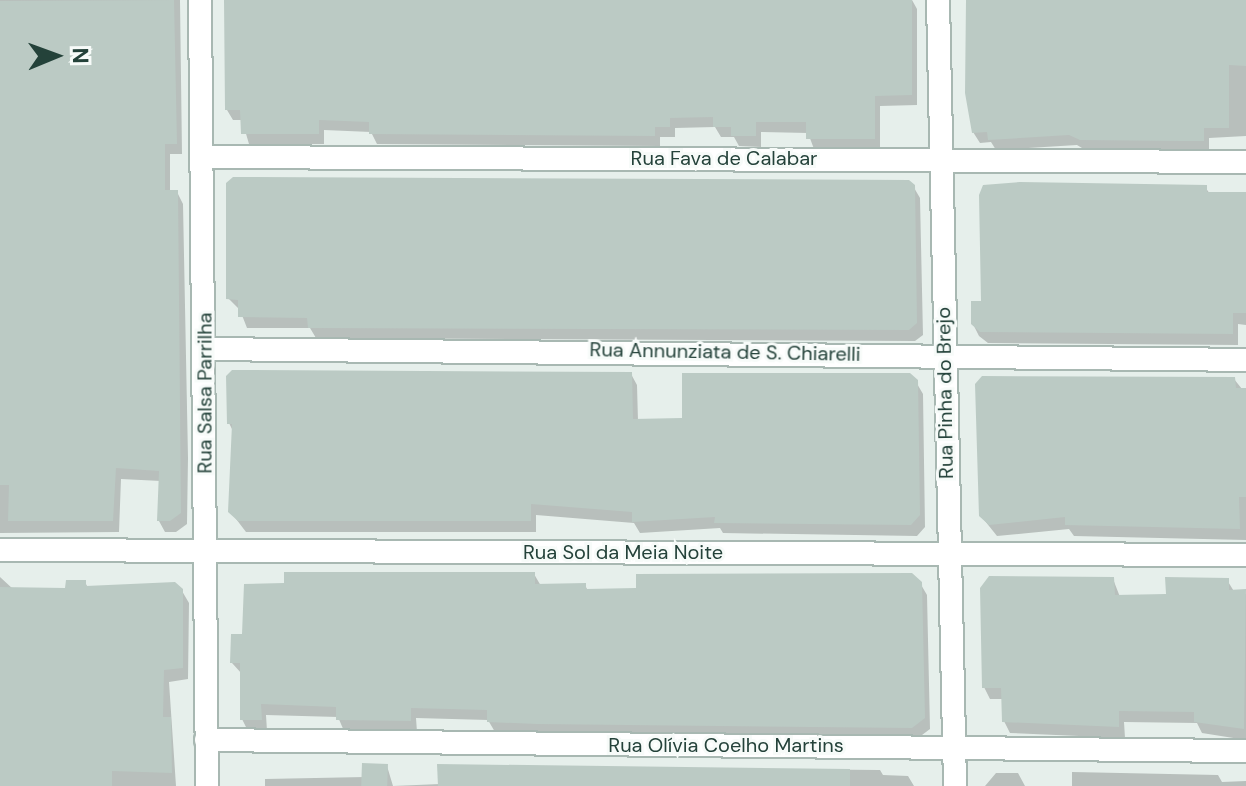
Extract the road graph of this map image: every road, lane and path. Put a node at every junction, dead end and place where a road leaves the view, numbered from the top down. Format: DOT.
graph roads {
  1 [pos="200,0"];
  2 [pos="938,0"];
  3 [pos="202,157"];
  4 [pos="942,157"];
  5 [pos="1246,162"];
  6 [pos="204,349"];
  7 [pos="945,355"];
  8 [pos="1246,360"];
  9 [pos="0,550"];
  10 [pos="206,551"];
  11 [pos="949,552"];
  12 [pos="1246,555"];
  13 [pos="206,740"];
  14 [pos="954,746"];
  15 [pos="1246,751"];
  16 [pos="207,786"];
  17 [pos="955,786"];
  1 -- 3 [label="street, Rua Salsa Parrilha"];
  2 -- 4 [label="street, Rua Pinha do Brejo"];
  3 -- 4 [label="street, Rua Fava de Calabar"];
  3 -- 6 [label="street, Rua Salsa Parrilha"];
  4 -- 5 [label="street, Rua Fava de Calabar"];
  4 -- 7 [label="street, Rua Pinha do Brejo"];
  6 -- 7 [label="street, Rua Annunziata de S. Chiarelli"];
  6 -- 10 [label="street, Rua Salsa Parrilha"];
  7 -- 8 [label="street, Rua Annunziata de S. Chiarelli"];
  7 -- 11 [label="street, Rua Pinha do Brejo"];
  9 -- 10 [label="street, Rua Sol da Meia Noite"];
  10 -- 11 [label="street, Rua Sol da Meia Noite"];
  10 -- 13 [label="street, Rua Salsa Parrilha"];
  11 -- 12 [label="street, Rua Sol da Meia Noite"];
  11 -- 14 [label="street, Rua Pinha do Brejo"];
  13 -- 14 [label="street, Rua Olívia Coelho Martins"];
  13 -- 16 [label="street, Rua Salsa Parrilha"];
  14 -- 15 [label="street, Rua Olívia Coelho Martins"];
  14 -- 17 [label="street, Rua Pinha do Brejo"];
}
